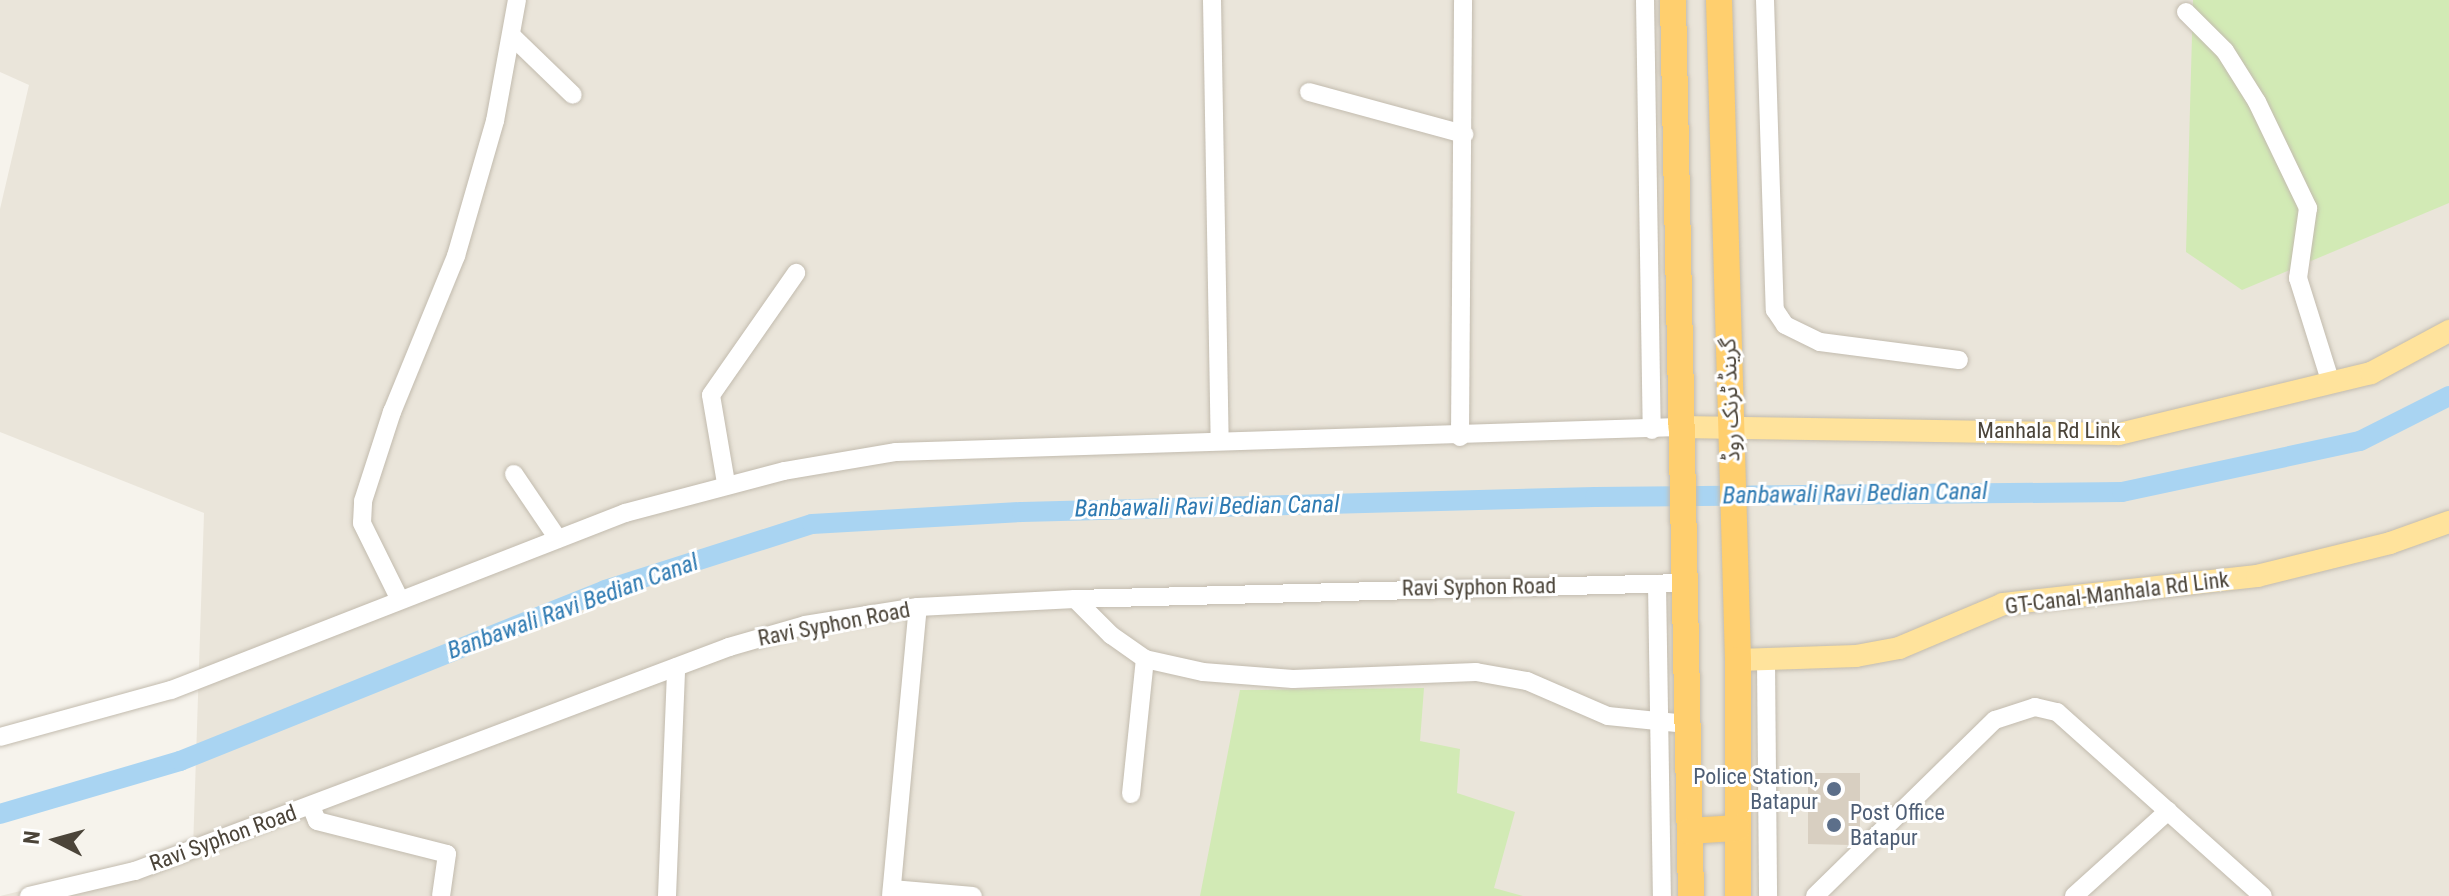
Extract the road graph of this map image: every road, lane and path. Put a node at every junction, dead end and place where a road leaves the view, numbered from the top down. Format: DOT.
graph roads {
  1 [pos="517,0"];
  2 [pos="1212,0"];
  3 [pos="1463,0"];
  4 [pos="1645,0"];
  5 [pos="1673,0"];
  6 [pos="1719,0"];
  7 [pos="1765,0"];
  8 [pos="2186,12"];
  9 [pos="513,37"];
  10 [pos="1309,92"];
  11 [pos="573,95"];
  12 [pos="1464,134"];
  13 [pos="796,273"];
  14 [pos="2449,331"];
  15 [pos="1959,360"];
  16 [pos="2331,383"];
  17 [pos="1652,430"];
  18 [pos="1679,432"];
  19 [pos="1732,436"];
  20 [pos="1460,437"];
  21 [pos="1220,441"];
  22 [pos="514,474"];
  23 [pos="726,483"];
  24 [pos="2449,522"];
  25 [pos="558,539"];
  26 [pos="1674,579"];
  27 [pos="1075,599"];
  28 [pos="400,600"];
  29 [pos="918,607"];
  30 [pos="1145,659"];
  31 [pos="1738,660"];
  32 [pos="1766,660"];
  33 [pos="676,667"];
  34 [pos="1659,724"];
  35 [pos="1687,724"];
  36 [pos="0,737"];
  37 [pos="1131,794"];
  38 [pos="311,806"];
  39 [pos="2168,811"];
  40 [pos="1737,828"];
  41 [pos="1690,831"];
  42 [pos="891,892"];
  43 [pos="29,896"];
  44 [pos="441,896"];
  45 [pos="667,896"];
  46 [pos="973,896"];
  47 [pos="1662,896"];
  48 [pos="1691,896"];
  49 [pos="1738,896"];
  50 [pos="1768,896"];
  51 [pos="1815,896"];
  52 [pos="2074,896"];
  53 [pos="2263,896"];
  1 -- 9 [label="street"];
  2 -- 21 [label="street"];
  3 -- 12 [label="street"];
  4 -- 17 [label="street"];
  5 -- 18 [label="highway"];
  6 -- 19 [label="highway, گرینڈ ٹرنک روڈ"];
  7 -- 15 [label="street"];
  8 -- 16 [label="street"];
  9 -- 11 [label="street"];
  9 -- 28 [label="street"];
  10 -- 12 [label="street"];
  12 -- 20 [label="street"];
  13 -- 23 [label="street"];
  14 -- 16 [label="main road, Manhala Rd Link"];
  16 -- 19 [label="main road, Manhala Rd Link"];
  17 -- 18 [label="street"];
  17 -- 20 [label="street"];
  18 -- 19 [label="main road, Manhala Rd Link"];
  18 -- 26 [label="highway"];
  19 -- 31 [label="highway, گرینڈ ٹرنک روڈ"];
  20 -- 21 [label="street"];
  21 -- 23 [label="street"];
  22 -- 25 [label="street"];
  23 -- 25 [label="street"];
  24 -- 32 [label="main road, GT-Canal-Manhala Rd Link"];
  25 -- 28 [label="street"];
  26 -- 27 [label="street, Ravi Syphon Road"];
  26 -- 34 [label="street"];
  26 -- 35 [label="highway"];
  27 -- 29 [label="street, Ravi Syphon Road"];
  27 -- 30 [label="street"];
  28 -- 36 [label="street"];
  29 -- 33 [label="street, Ravi Syphon Road"];
  29 -- 42 [label="street"];
  30 -- 34 [label="street"];
  30 -- 37 [label="street"];
  31 -- 32 [label="main road, GT-Canal-Manhala Rd Link"];
  31 -- 40 [label="highway, گرینڈ ٹرنک روڈ"];
  32 -- 50 [label="street"];
  33 -- 38 [label="street, Ravi Syphon Road"];
  33 -- 45 [label="street"];
  34 -- 35 [label="street"];
  34 -- 47 [label="street"];
  35 -- 41 [label="highway"];
  38 -- 43 [label="street, Ravi Syphon Road"];
  38 -- 44 [label="street"];
  39 -- 51 [label="street"];
  39 -- 52 [label="street"];
  39 -- 53 [label="street"];
  40 -- 41 [label="highway"];
  40 -- 49 [label="highway, گرینڈ ٹرنک روڈ"];
  41 -- 48 [label="highway"];
  42 -- 46 [label="street"];
}
